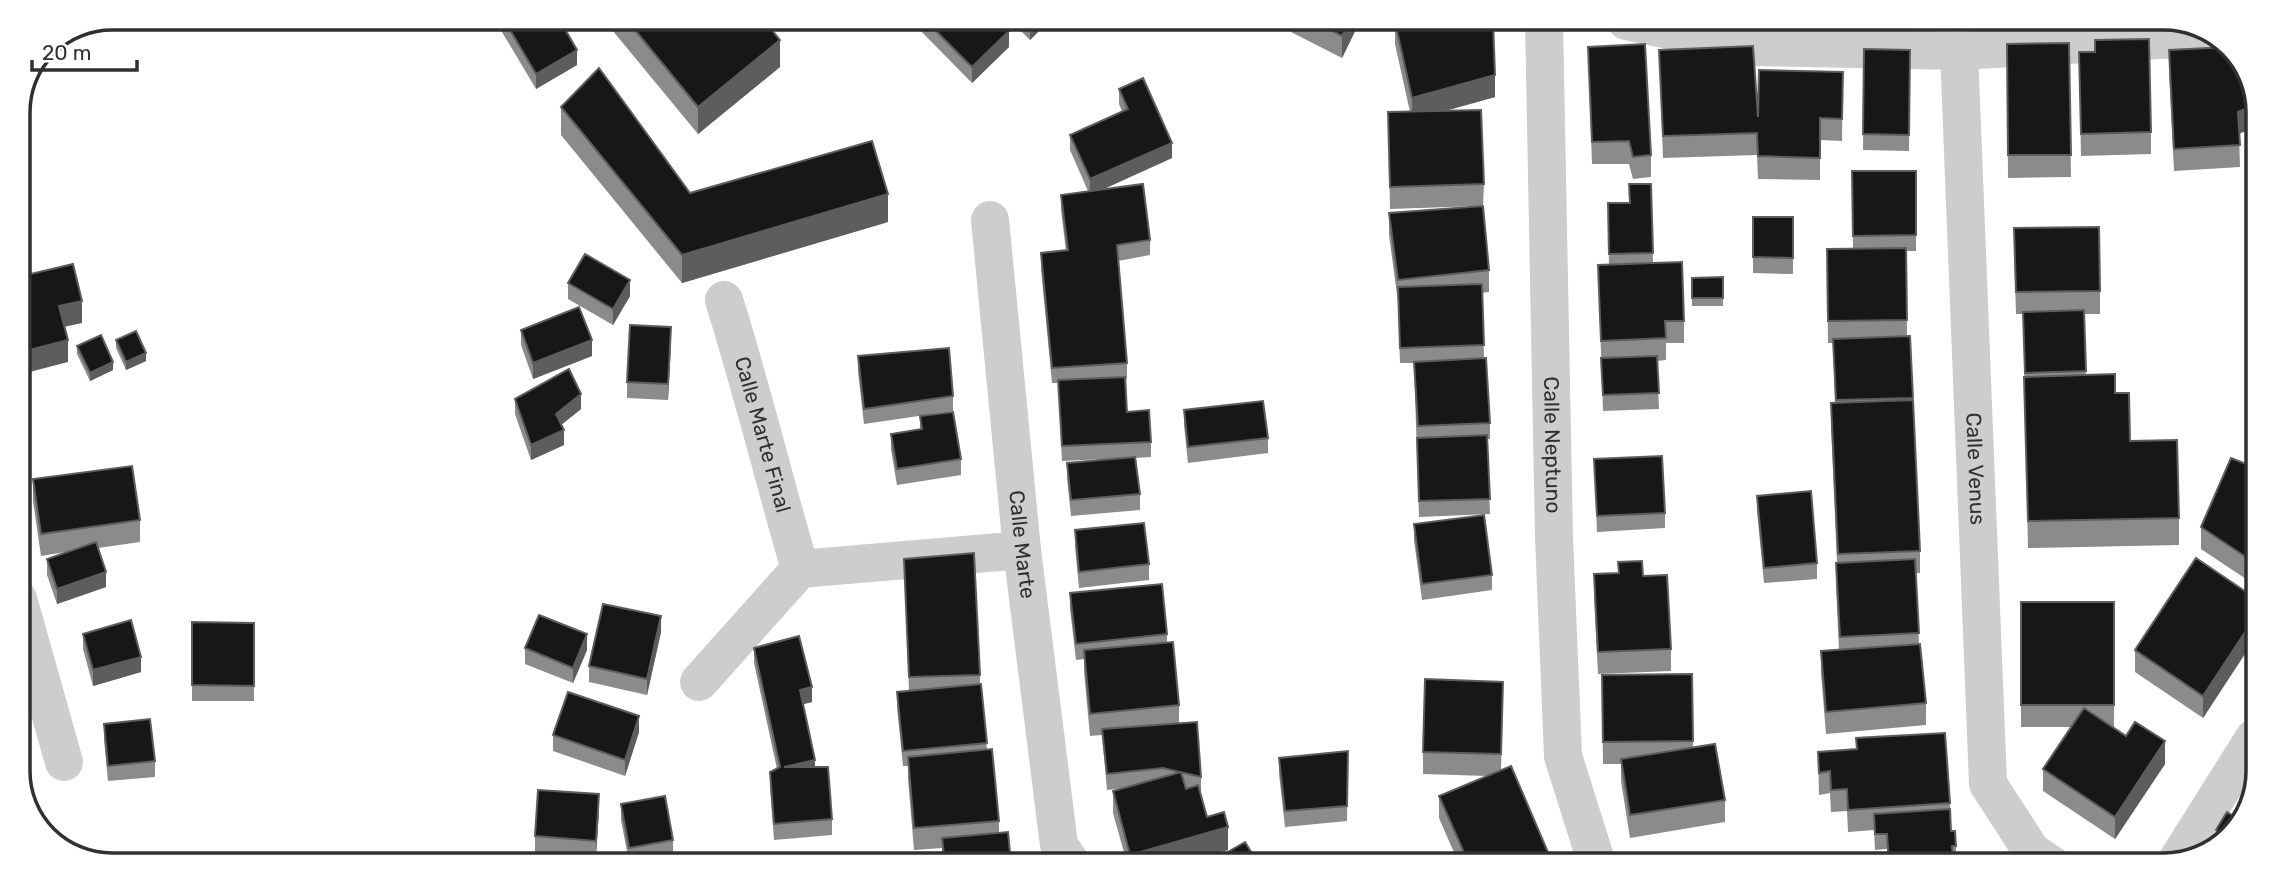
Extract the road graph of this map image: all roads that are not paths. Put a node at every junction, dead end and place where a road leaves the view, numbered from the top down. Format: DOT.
graph roads {
  1 [pos="1544,30"];
  2 [pos="1668,30"];
  3 [pos="2198,38"];
  4 [pos="1959,51"];
  5 [pos="990,220"];
  6 [pos="724,300"];
  7 [pos="1022,550"];
  8 [pos="800,569"];
  9 [pos="30,642"];
  10 [pos="699,682"];
  11 [pos="2246,751"];
  12 [pos="64,762"];
  13 [pos="2183,851"];
  14 [pos="1064,853"];
  15 [pos="1594,853"];
  16 [pos="2034,853"];
  1 -- 15 [label="street, Calle Neptuno"];
  2 -- 4 [label="street"];
  3 -- 4 [label="street"];
  4 -- 16 [label="street, Calle Venus"];
  5 -- 7 [label="street, Calle Marte"];
  6 -- 8 [label="street, Calle Marte Final"];
  7 -- 8 [label="street"];
  7 -- 14 [label="street, Calle Marte"];
  8 -- 10 [label="street"];
  9 -- 12 [label="street"];
  11 -- 13 [label="street"];
}
